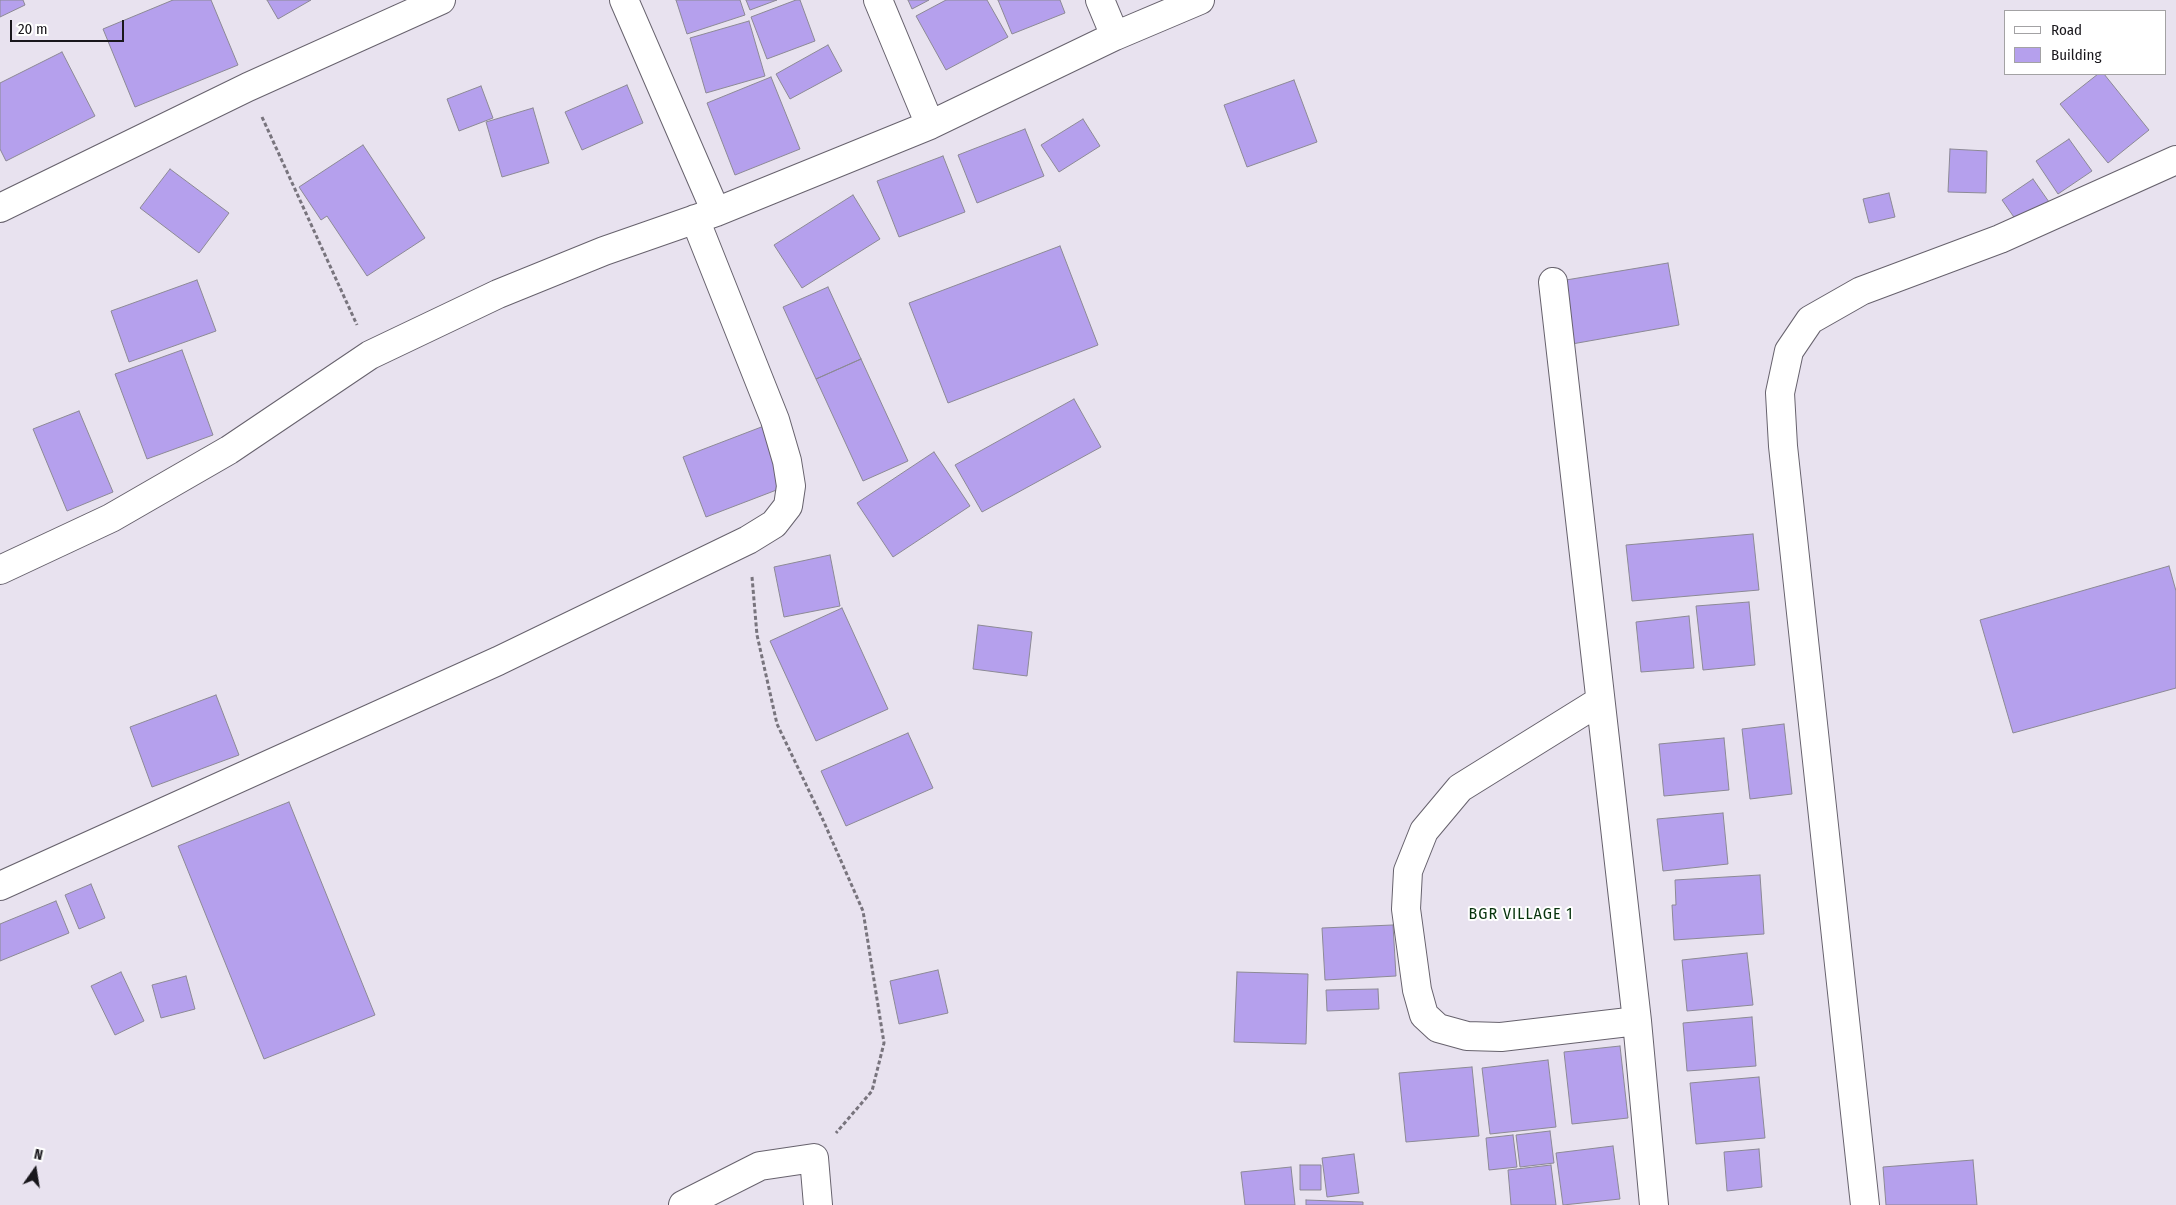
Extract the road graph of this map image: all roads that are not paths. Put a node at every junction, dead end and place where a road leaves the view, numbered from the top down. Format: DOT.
graph roads {
  1 [pos="441,0"];
  2 [pos="624,0"];
  3 [pos="878,0"];
  4 [pos="1100,0"];
  5 [pos="1200,0"];
  6 [pos="1115,36"];
  7 [pos="930,125"];
  8 [pos="2176,160"];
  9 [pos="0,208"];
  10 [pos="706,215"];
  11 [pos="1553,282"];
  12 [pos="0,570"];
  13 [pos="1600,701"];
  14 [pos="0,886"];
  15 [pos="1637,1021"];
  16 [pos="683,1205"];
  17 [pos="818,1205"];
  18 [pos="1654,1205"];
  19 [pos="1865,1205"];
  1 -- 9 [label="street"];
  2 -- 10 [label="street"];
  3 -- 7 [label="street"];
  4 -- 6 [label="street"];
  5 -- 6 [label="street"];
  6 -- 7 [label="street"];
  7 -- 10 [label="street"];
  8 -- 19 [label="street"];
  10 -- 12 [label="street"];
  10 -- 14 [label="street"];
  11 -- 13 [label="street"];
  13 -- 15 [label="street"];
  13 -- 15 [label="street"];
  15 -- 18 [label="street"];
  16 -- 17 [label="street"];
}
